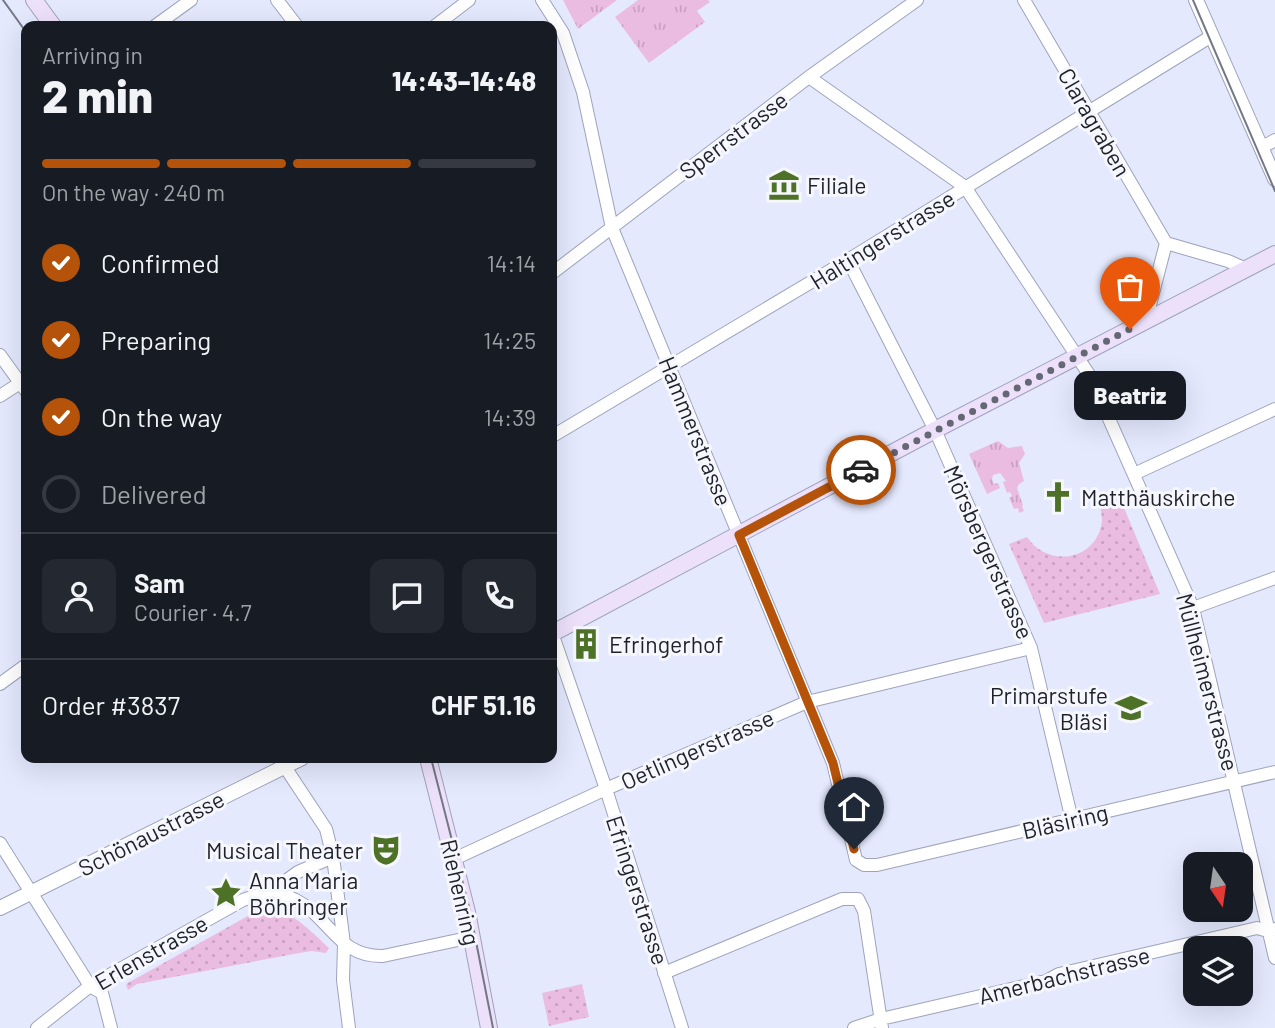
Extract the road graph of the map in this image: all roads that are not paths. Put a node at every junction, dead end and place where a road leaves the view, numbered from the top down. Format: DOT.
graph roads {
  1 [pos="34,0"];
  2 [pos="191,0"];
  3 [pos="277,0"];
  4 [pos="468,0"];
  5 [pos="542,0"];
  6 [pos="917,0"];
  7 [pos="1024,0"];
  8 [pos="1196,0"];
  9 [pos="49,21"];
  10 [pos="162,21"];
  11 [pos="293,21"];
  12 [pos="441,21"];
  13 [pos="555,21"];
  14 [pos="557,24"];
  15 [pos="1210,37"];
  16 [pos="809,77"];
  17 [pos="1089,113"];
  18 [pos="1275,140"];
  19 [pos="1261,148"];
  20 [pos="1275,179"];
  21 [pos="965,187"];
  22 [pos="612,228"];
  23 [pos="1166,243"];
  24 [pos="1275,254"];
  25 [pos="848,260"];
  26 [pos="557,269"];
  27 [pos="1246,269"];
  28 [pos="1146,320"];
  29 [pos="0,355"];
  30 [pos="1077,356"];
  31 [pos="670,366"];
  32 [pos="21,384"];
  33 [pos="21,388"];
  34 [pos="0,396"];
  35 [pos="1275,408"];
  36 [pos="935,430"];
  37 [pos="557,433"];
  38 [pos="1134,474"];
  39 [pos="739,535"];
  40 [pos="1275,579"];
  41 [pos="1193,608"];
  42 [pos="557,631"];
  43 [pos="557,648"];
  44 [pos="1031,648"];
  45 [pos="21,669"];
  46 [pos="0,684"];
  47 [pos="807,702"];
  48 [pos="280,763"];
  49 [pos="283,763"];
  50 [pos="429,763"];
  51 [pos="1275,772"];
  52 [pos="1235,782"];
  53 [pos="606,789"];
  54 [pos="1072,820"];
  55 [pos="0,843"];
  56 [pos="333,858"];
  57 [pos="454,859"];
  58 [pos="856,860"];
  59 [pos="273,890"];
  60 [pos="30,893"];
  61 [pos="0,908"];
  62 [pos="1272,930"];
  63 [pos="472,937"];
  64 [pos="344,944"];
  65 [pos="1275,958"];
  66 [pos="664,973"];
  67 [pos="90,986"];
  68 [pos="882,1023"];
  69 [pos="37,1028"];
  70 [pos="111,1028"];
  71 [pos="349,1028"];
  72 [pos="489,1028"];
  73 [pos="682,1028"];
  74 [pos="854,1028"];
  1 -- 9 [label="main road"];
  2 -- 10 [label="street"];
  3 -- 11 [label="street"];
  4 -- 12 [label="street"];
  5 -- 13 [label="street, Hammerstrasse"];
  6 -- 16 [label="street, Sperrstrasse"];
  7 -- 17 [label="street, Claragraben"];
  8 -- 15 [label="street"];
  14 -- 22 [label="street, Hammerstrasse"];
  15 -- 17 [label="street, Haltingerstrasse"];
  15 -- 19 [label="street"];
  16 -- 21 [label="street, Müllheimerstrasse"];
  16 -- 22 [label="street, Sperrstrasse"];
  17 -- 21 [label="street, Haltingerstrasse"];
  17 -- 23 [label="street, Claragraben"];
  18 -- 19 [label="street"];
  19 -- 20 [label="street"];
  21 -- 25 [label="street, Haltingerstrasse"];
  21 -- 30 [label="street, Müllheimerstrasse"];
  22 -- 26 [label="street, Sperrstrasse"];
  22 -- 31 [label="street, Hammerstrasse"];
  23 -- 27 [label="street"];
  23 -- 28 [label="street"];
  24 -- 27 [label="main road"];
  25 -- 31 [label="street, Haltingerstrasse"];
  25 -- 36 [label="street, Mörsbergerstrasse"];
  27 -- 28 [label="main road"];
  28 -- 30 [label="main road"];
  29 -- 32 [label="street"];
  30 -- 36 [label="main road"];
  30 -- 38 [label="street, Müllheimerstrasse"];
  31 -- 37 [label="street, Haltingerstrasse"];
  31 -- 39 [label="street, Hammerstrasse"];
  33 -- 34 [label="street"];
  35 -- 38 [label="street"];
  36 -- 39 [label="main road"];
  36 -- 44 [label="street, Mörsbergerstrasse"];
  38 -- 41 [label="street, Müllheimerstrasse"];
  39 -- 42 [label="main road"];
  39 -- 47 [label="street, Hammerstrasse"];
  40 -- 41 [label="street"];
  41 -- 52 [label="street, Müllheimerstrasse"];
  43 -- 53 [label="street, Efringerstrasse"];
  44 -- 47 [label="street, Oetlingerstrasse"];
  44 -- 54 [label="street, Mörsbergerstrasse"];
  45 -- 46 [label="street"];
  47 -- 53 [label="street, Oetlingerstrasse"];
  47 -- 58 [label="street, Hammerstrasse"];
  48 -- 60 [label="street, Schönaustrasse"];
  49 -- 56 [label="street"];
  50 -- 57 [label="main road, Riehenring"];
  51 -- 52 [label="street, Bläsiring"];
  52 -- 54 [label="street, Bläsiring"];
  52 -- 62 [label="street, Müllheimerstrasse"];
  53 -- 57 [label="street, Oetlingerstrasse"];
  53 -- 66 [label="street, Efringerstrasse"];
  54 -- 58 [label="street, Bläsiring"];
  55 -- 60 [label="street"];
  56 -- 59 [label="street, Erlenstrasse"];
  56 -- 64 [label="street"];
  57 -- 63 [label="main road, Riehenring"];
  59 -- 64 [label="street"];
  59 -- 67 [label="street, Erlenstrasse"];
  60 -- 61 [label="street, Schönaustrasse"];
  60 -- 67 [label="street"];
  62 -- 65 [label="street, Müllheimerstrasse"];
  62 -- 68 [label="street, Amerbachstrasse"];
  63 -- 64 [label="street"];
  63 -- 72 [label="main road, Riehenring"];
  64 -- 71 [label="street"];
  66 -- 68 [label="street"];
  66 -- 73 [label="street, Efringerstrasse"];
  67 -- 69 [label="street, Erlenstrasse"];
  67 -- 70 [label="street"];
  68 -- 74 [label="street, Amerbachstrasse"];
}
